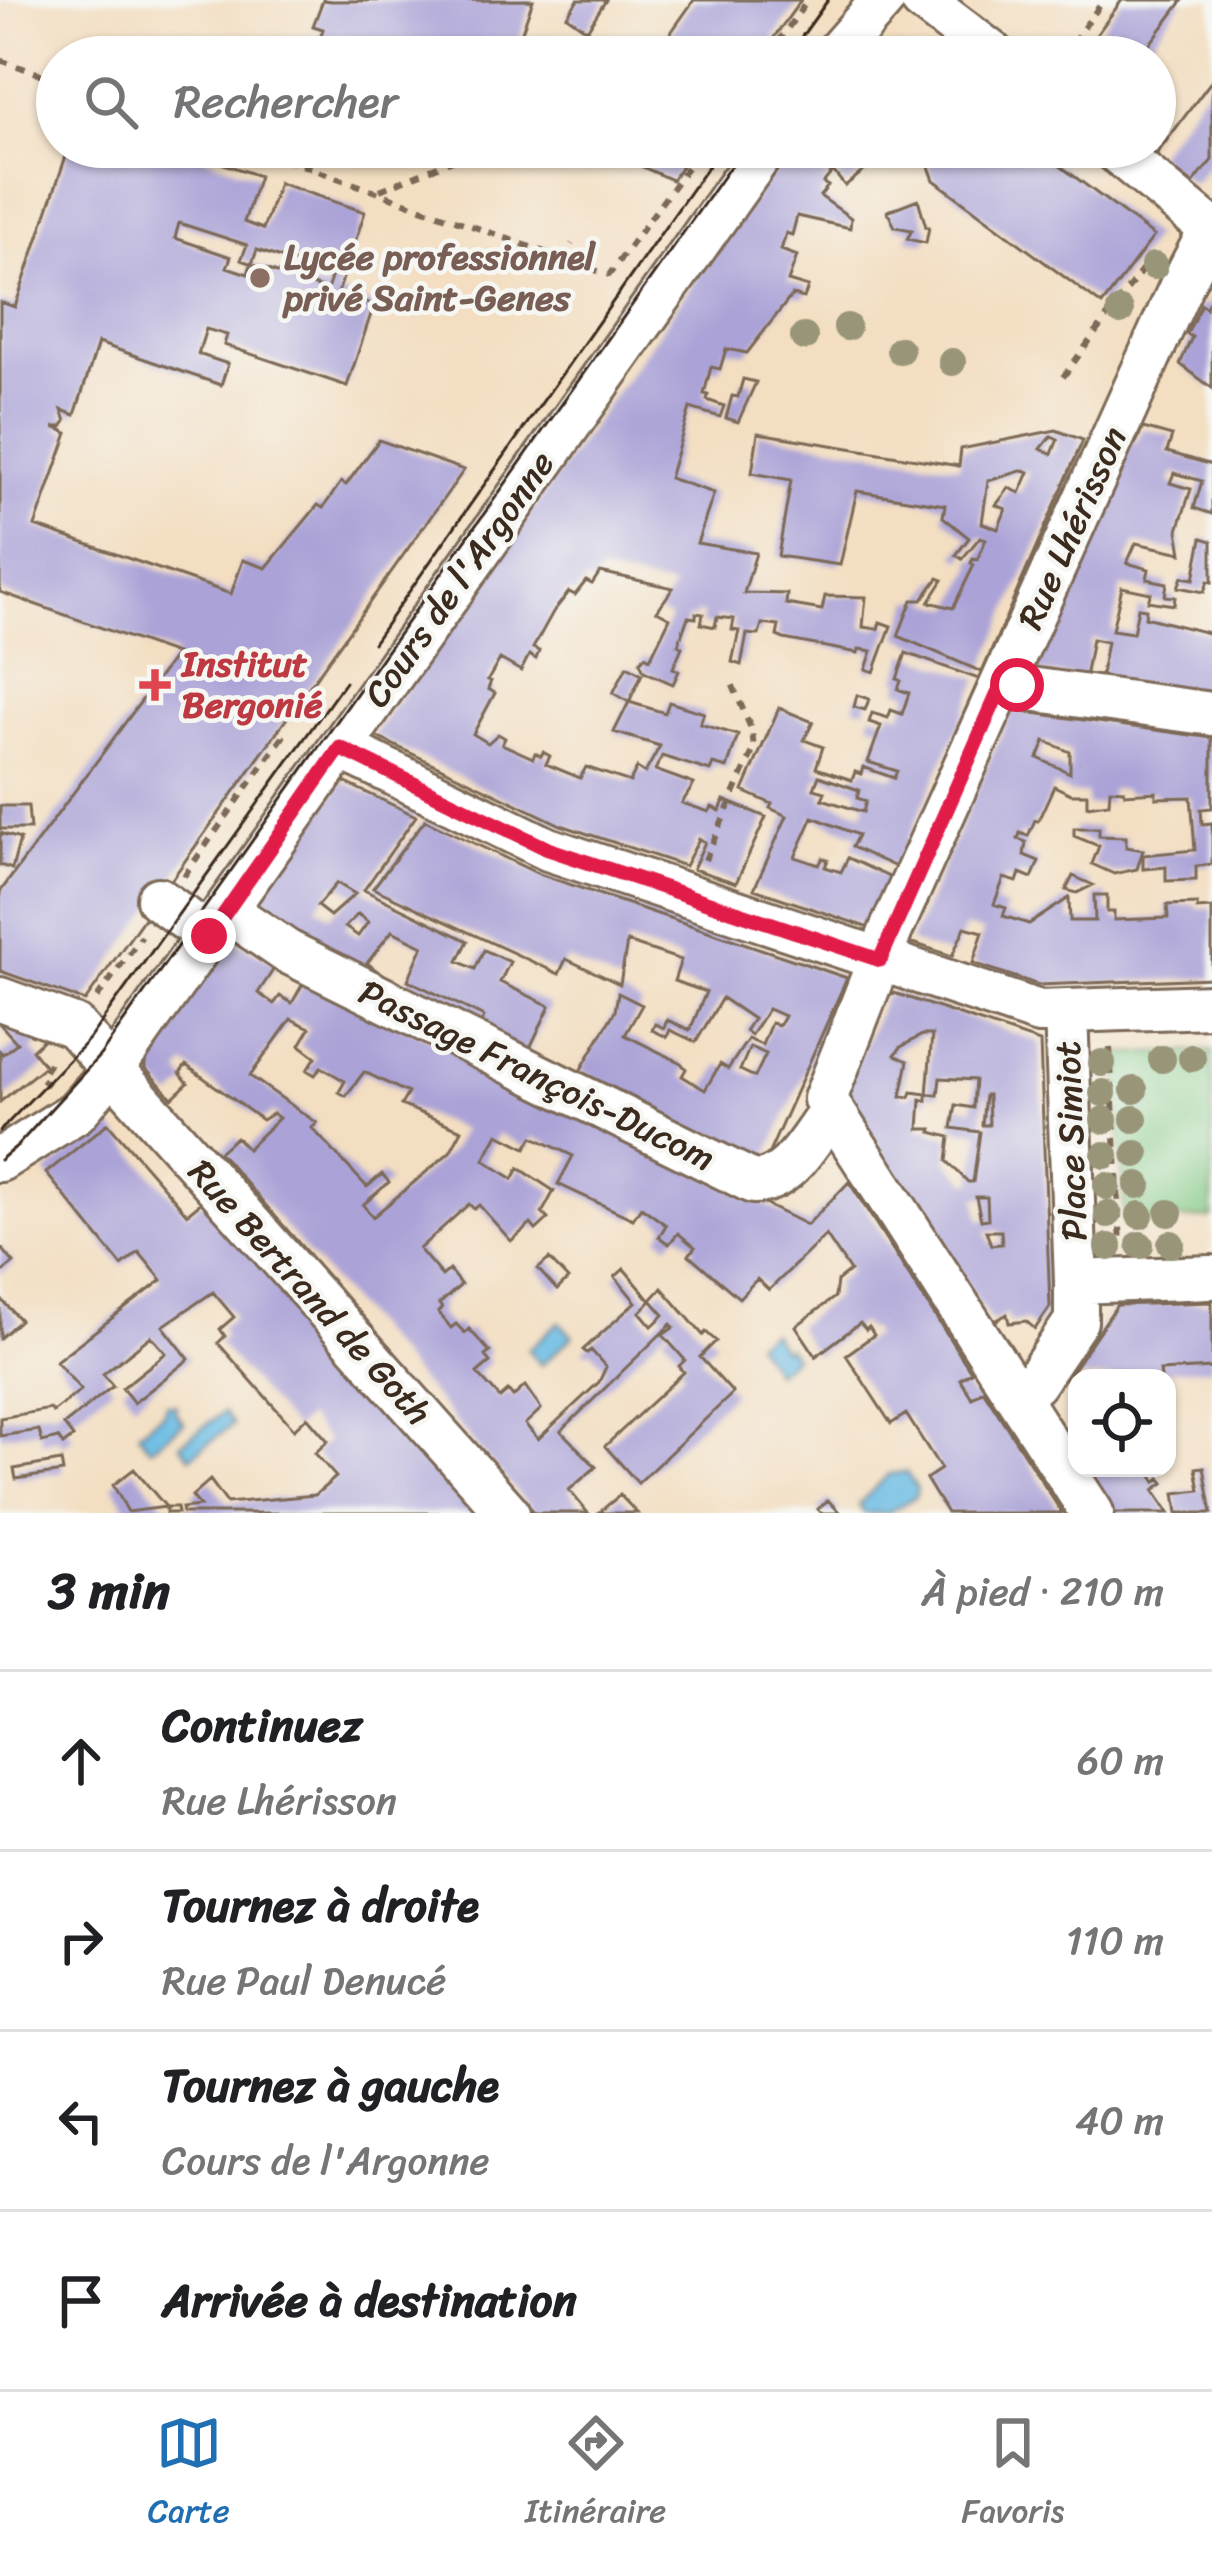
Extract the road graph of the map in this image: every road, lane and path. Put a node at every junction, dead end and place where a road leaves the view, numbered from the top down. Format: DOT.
graph roads {
  1 [pos="808,0"];
  2 [pos="883,0"];
  3 [pos="922,0"];
  4 [pos="1104,0"];
  5 [pos="782,36"];
  6 [pos="851,36"];
  7 [pos="970,36"];
  8 [pos="1077,36"];
  9 [pos="0,60"];
  10 [pos="36,73"];
  11 [pos="312,168"];
  12 [pos="431,168"];
  13 [pos="687,168"];
  14 [pos="751,168"];
  15 [pos="1137,168"];
  16 [pos="378,191"];
  17 [pos="1211,229"];
  18 [pos="572,244"];
  19 [pos="563,257"];
  20 [pos="1144,268"];
  21 [pos="551,274"];
  22 [pos="1063,377"];
  23 [pos="1004,680"];
  24 [pos="731,681"];
  25 [pos="1212,714"];
  26 [pos="340,748"];
  27 [pos="700,871"];
  28 [pos="158,899"];
  29 [pos="218,923"];
  30 [pos="880,960"];
  31 [pos="0,999"];
  32 [pos="1212,1006"];
  33 [pos="1081,1011"];
  34 [pos="112,1070"];
  35 [pos="831,1111"];
  36 [pos="0,1160"];
  37 [pos="1212,1277"];
  38 [pos="1124,1280"];
  39 [pos="1076,1282"];
  40 [pos="1016,1395"];
  41 [pos="508,1513"];
  42 [pos="1092,1513"];
  1 -- 5 [label="path"];
  2 -- 6 [label="street"];
  3 -- 7 [label="street"];
  4 -- 8 [label="path"];
  9 -- 10 [label="path"];
  11 -- 16 [label="path"];
  12 -- 16 [label="path"];
  13 -- 19 [label="path"];
  14 -- 26 [label="street, Cours de l'Argonne"];
  15 -- 17 [label="street"];
  16 -- 19 [label="path"];
  17 -- 23 [label="street, Rue Lhérisson"];
  18 -- 19 [label="path"];
  19 -- 21 [label="path"];
  20 -- 22 [label="path"];
  23 -- 25 [label="street"];
  23 -- 30 [label="street, Rue Lhérisson"];
  24 -- 27 [label="path"];
  26 -- 29 [label="street, Cours de l'Argonne"];
  26 -- 30 [label="street"];
  28 -- 29 [label="street, Passage François-Ducom"];
  29 -- 34 [label="street, Cours de l'Argonne"];
  29 -- 35 [label="street, Passage François-Ducom"];
  30 -- 33 [label="street"];
  30 -- 35 [label="street, Rue Lhérisson"];
  31 -- 34 [label="street, Rue Bertrand de Goth"];
  32 -- 33 [label="street, Place Simiot"];
  33 -- 38 [label="path"];
  33 -- 39 [label="street, Place Simiot"];
  34 -- 36 [label="street, Cours de l'Argonne"];
  34 -- 41 [label="street, Rue Bertrand de Goth"];
  35 -- 40 [label="street"];
  37 -- 38 [label="street, Place Simiot"];
  38 -- 39 [label="street, Place Simiot"];
  39 -- 40 [label="street"];
  40 -- 42 [label="street"];
}
